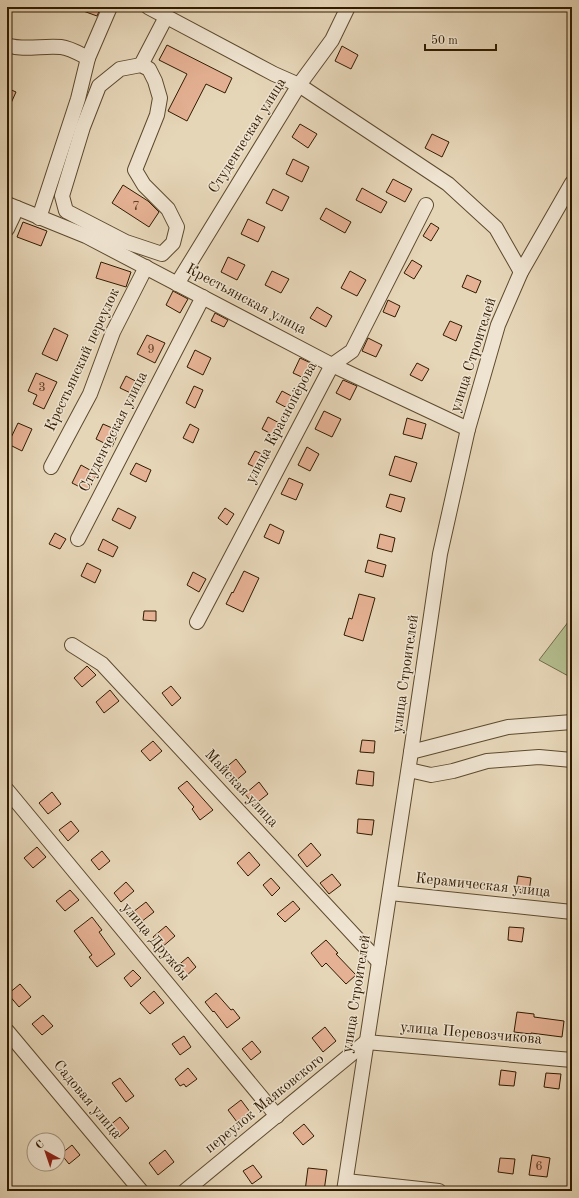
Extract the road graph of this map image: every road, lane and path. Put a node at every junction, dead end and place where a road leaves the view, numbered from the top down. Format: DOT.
graph roads {
  1 [pos="110,7"];
  2 [pos="148,7"];
  3 [pos="348,7"];
  4 [pos="166,16"];
  5 [pos="7,45"];
  6 [pos="88,58"];
  7 [pos="141,64"];
  8 [pos="299,85"];
  9 [pos="572,183"];
  10 [pos="426,205"];
  11 [pos="12,206"];
  12 [pos="40,218"];
  13 [pos="7,228"];
  14 [pos="146,268"];
  15 [pos="521,272"];
  16 [pos="177,284"];
  17 [pos="203,297"];
  18 [pos="332,364"];
  19 [pos="468,429"];
  20 [pos="51,467"];
  21 [pos="78,540"];
  22 [pos="197,622"];
  23 [pos="72,645"];
  24 [pos="572,722"];
  25 [pos="411,752"];
  26 [pos="572,760"];
  27 [pos="408,770"];
  28 [pos="7,790"];
  29 [pos="390,893"];
  30 [pos="572,912"];
  31 [pos="379,962"];
  32 [pos="7,1031"];
  33 [pos="366,1042"];
  34 [pos="572,1060"];
  35 [pos="277,1116"];
  36 [pos="345,1186"];
  37 [pos="141,1191"];
  38 [pos="185,1191"];
  39 [pos="439,1191"];
  1 -- 6 [label="street"];
  2 -- 4 [label="street"];
  3 -- 8 [label="street, Студенческая улица"];
  4 -- 7 [label="street"];
  4 -- 8 [label="street"];
  5 -- 6 [label="street"];
  6 -- 12 [label="street"];
  7 -- 7 [label="street"];
  8 -- 15 [label="street"];
  8 -- 16 [label="street, Студенческая улица"];
  9 -- 15 [label="street, улица Строителей"];
  10 -- 18 [label="street, улица Краснопёрова"];
  11 -- 12 [label="street, Крестьянская улица"];
  11 -- 13 [label="street"];
  12 -- 14 [label="street, Крестьянская улица"];
  14 -- 16 [label="street, Крестьянская улица"];
  14 -- 20 [label="street, Крестьянский переулок"];
  15 -- 19 [label="street, улица Строителей"];
  16 -- 17 [label="street, Крестьянская улица"];
  17 -- 18 [label="street, Крестьянская улица"];
  17 -- 21 [label="street, Студенческая улица"];
  18 -- 19 [label="street, Крестьянская улица"];
  18 -- 22 [label="street, улица Краснопёрова"];
  19 -- 25 [label="street, улица Строителей"];
  23 -- 31 [label="street, Майская улица"];
  24 -- 25 [label="street"];
  25 -- 27 [label="street, улица Строителей"];
  26 -- 27 [label="street"];
  27 -- 29 [label="street, улица Строителей"];
  28 -- 35 [label="street, улица Дружбы"];
  29 -- 30 [label="street, Керамическая улица"];
  29 -- 31 [label="street, улица Строителей"];
  31 -- 33 [label="street, улица Строителей"];
  32 -- 37 [label="street, Садовая улица"];
  33 -- 34 [label="street, улица Перевозчикова"];
  33 -- 35 [label="street, переулок Маяковского"];
  33 -- 36 [label="street, улица Строителей"];
  35 -- 38 [label="street, переулок Маяковского"];
  36 -- 39 [label="street"];
}
